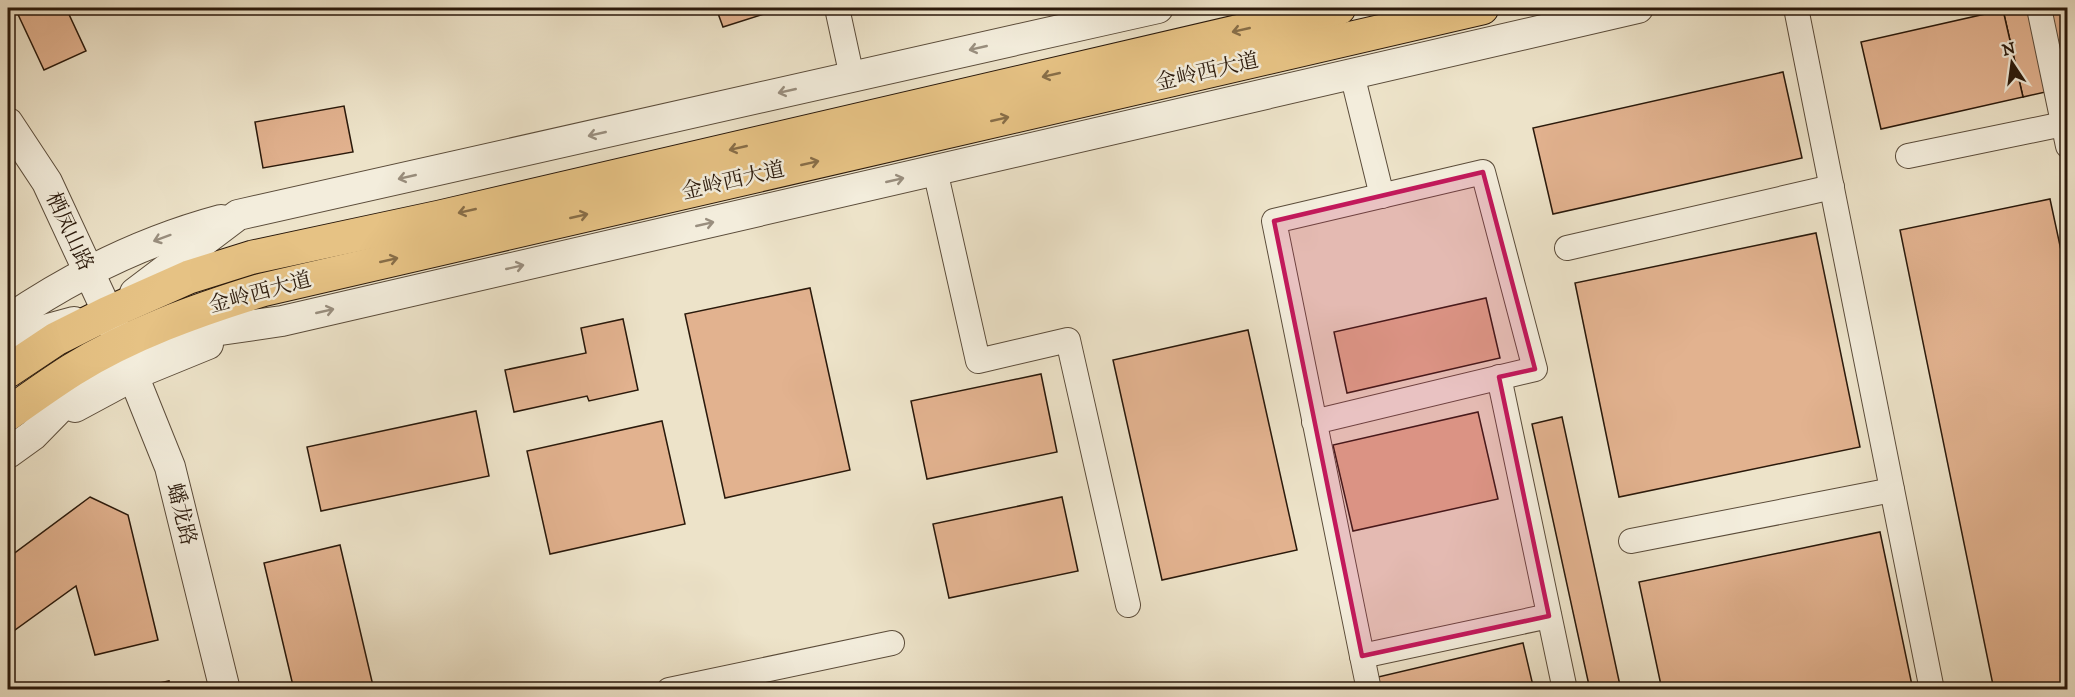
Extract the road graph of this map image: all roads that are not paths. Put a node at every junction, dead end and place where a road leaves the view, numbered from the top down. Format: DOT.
graph roads {
  1 [pos="837,8"];
  2 [pos="1158,8"];
  3 [pos="1339,8"];
  4 [pos="1482,8"];
  5 [pos="1638,8"];
  6 [pos="1796,8"];
  7 [pos="2038,8"];
  8 [pos="1352,74"];
  9 [pos="852,77"];
  10 [pos="8,123"];
  11 [pos="2066,131"];
  12 [pos="1908,156"];
  13 [pos="935,170"];
  14 [pos="1832,187"];
  15 [pos="1382,196"];
  16 [pos="238,215"];
  17 [pos="1567,248"];
  18 [pos="88,270"];
  19 [pos="108,313"];
  20 [pos="8,320"];
  21 [pos="282,321"];
  22 [pos="8,340"];
  23 [pos="122,344"];
  24 [pos="8,371"];
  25 [pos="134,375"];
  26 [pos="1499,377"];
  27 [pos="8,414"];
  28 [pos="1314,422"];
  29 [pos="33,435"];
  30 [pos="8,453"];
  31 [pos="1892,490"];
  32 [pos="1631,542"];
  33 [pos="1128,605"];
  34 [pos="1550,616"];
  35 [pos="892,643"];
  36 [pos="1362,656"];
  37 [pos="225,690"];
  38 [pos="669,690"];
  39 [pos="1369,690"];
  40 [pos="1565,690"];
  41 [pos="1932,690"];
  1 -- 9 [label="street"];
  2 -- 9 [label="street, one-way"];
  3 -- 19 [label="main road, 金岭西大道, one-way"];
  23 -- 4 [label="main road, 金岭西大道, one-way"];
  5 -- 8 [label="street"];
  6 -- 14 [label="street"];
  7 -- 11 [label="street"];
  8 -- 13 [label="street"];
  8 -- 15 [label="street"];
  9 -- 16 [label="street, one-way"];
  10 -- 18 [label="street, 栖凤山路"];
  11 -- 12 [label="street"];
  21 -- 13 [label="street, one-way"];
  13 -- 33 [label="street"];
  14 -- 17 [label="street"];
  14 -- 31 [label="street"];
  15 -- 26 [label="street"];
  15 -- 28 [label="street"];
  16 -- 18 [label="street, one-way"];
  16 -- 19 [label="street"];
  18 -- 19 [label="street, 栖凤山路"];
  18 -- 20 [label="street"];
  19 -- 22 [label="street"];
  19 -- 23 [label="street, 栖凤山路"];
  19 -- 24 [label="main road, 金岭西大道"];
  21 -- 23 [label="street"];
  21 -- 25 [label="street"];
  23 -- 25 [label="street, 蟠龙路"];
  23 -- 27 [label="main road, 金岭西大道"];
  23 -- 29 [label="street"];
  25 -- 29 [label="street"];
  25 -- 37 [label="street, 蟠龙路"];
  26 -- 28 [label="street"];
  26 -- 34 [label="street"];
  28 -- 36 [label="street"];
  29 -- 30 [label="street"];
  31 -- 32 [label="street"];
  31 -- 41 [label="street"];
  34 -- 36 [label="street"];
  34 -- 40 [label="street"];
  35 -- 38 [label="street"];
  36 -- 39 [label="street"];
}
